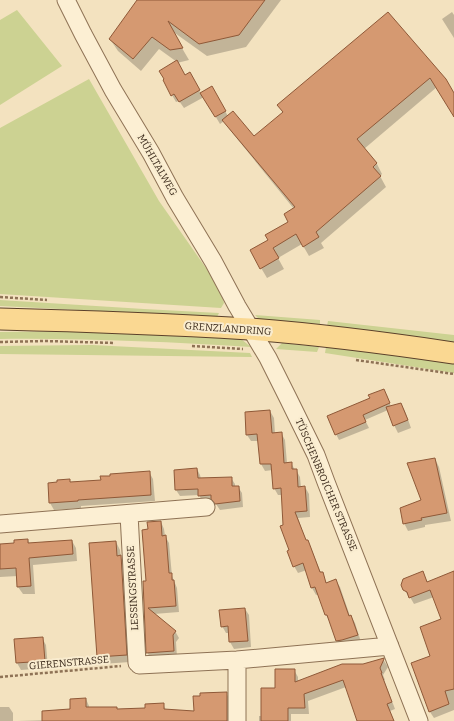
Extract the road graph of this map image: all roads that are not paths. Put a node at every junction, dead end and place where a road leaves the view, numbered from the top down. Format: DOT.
graph roads {
  1 [pos="66,0"];
  2 [pos="0,319"];
  3 [pos="250,330"];
  4 [pos="454,353"];
  5 [pos="206,507"];
  6 [pos="129,514"];
  7 [pos="0,524"];
  8 [pos="390,646"];
  9 [pos="237,660"];
  10 [pos="237,721"];
  11 [pos="419,721"];
  1 -- 3 [label="street, MÜHLTALWEG"];
  2 -- 3 [label="main road, GRENZLANDRING"];
  3 -- 4 [label="main road, GRENZLANDRING"];
  3 -- 8 [label="street, TÜSCHENBROICHER STRASSE"];
  5 -- 6 [label="street"];
  6 -- 7 [label="street"];
  6 -- 9 [label="street, LESSINGSTRASSE"];
  8 -- 9 [label="street"];
  8 -- 11 [label="street, TÜSCHENBROICHER STRASSE"];
  9 -- 10 [label="street"];
}
